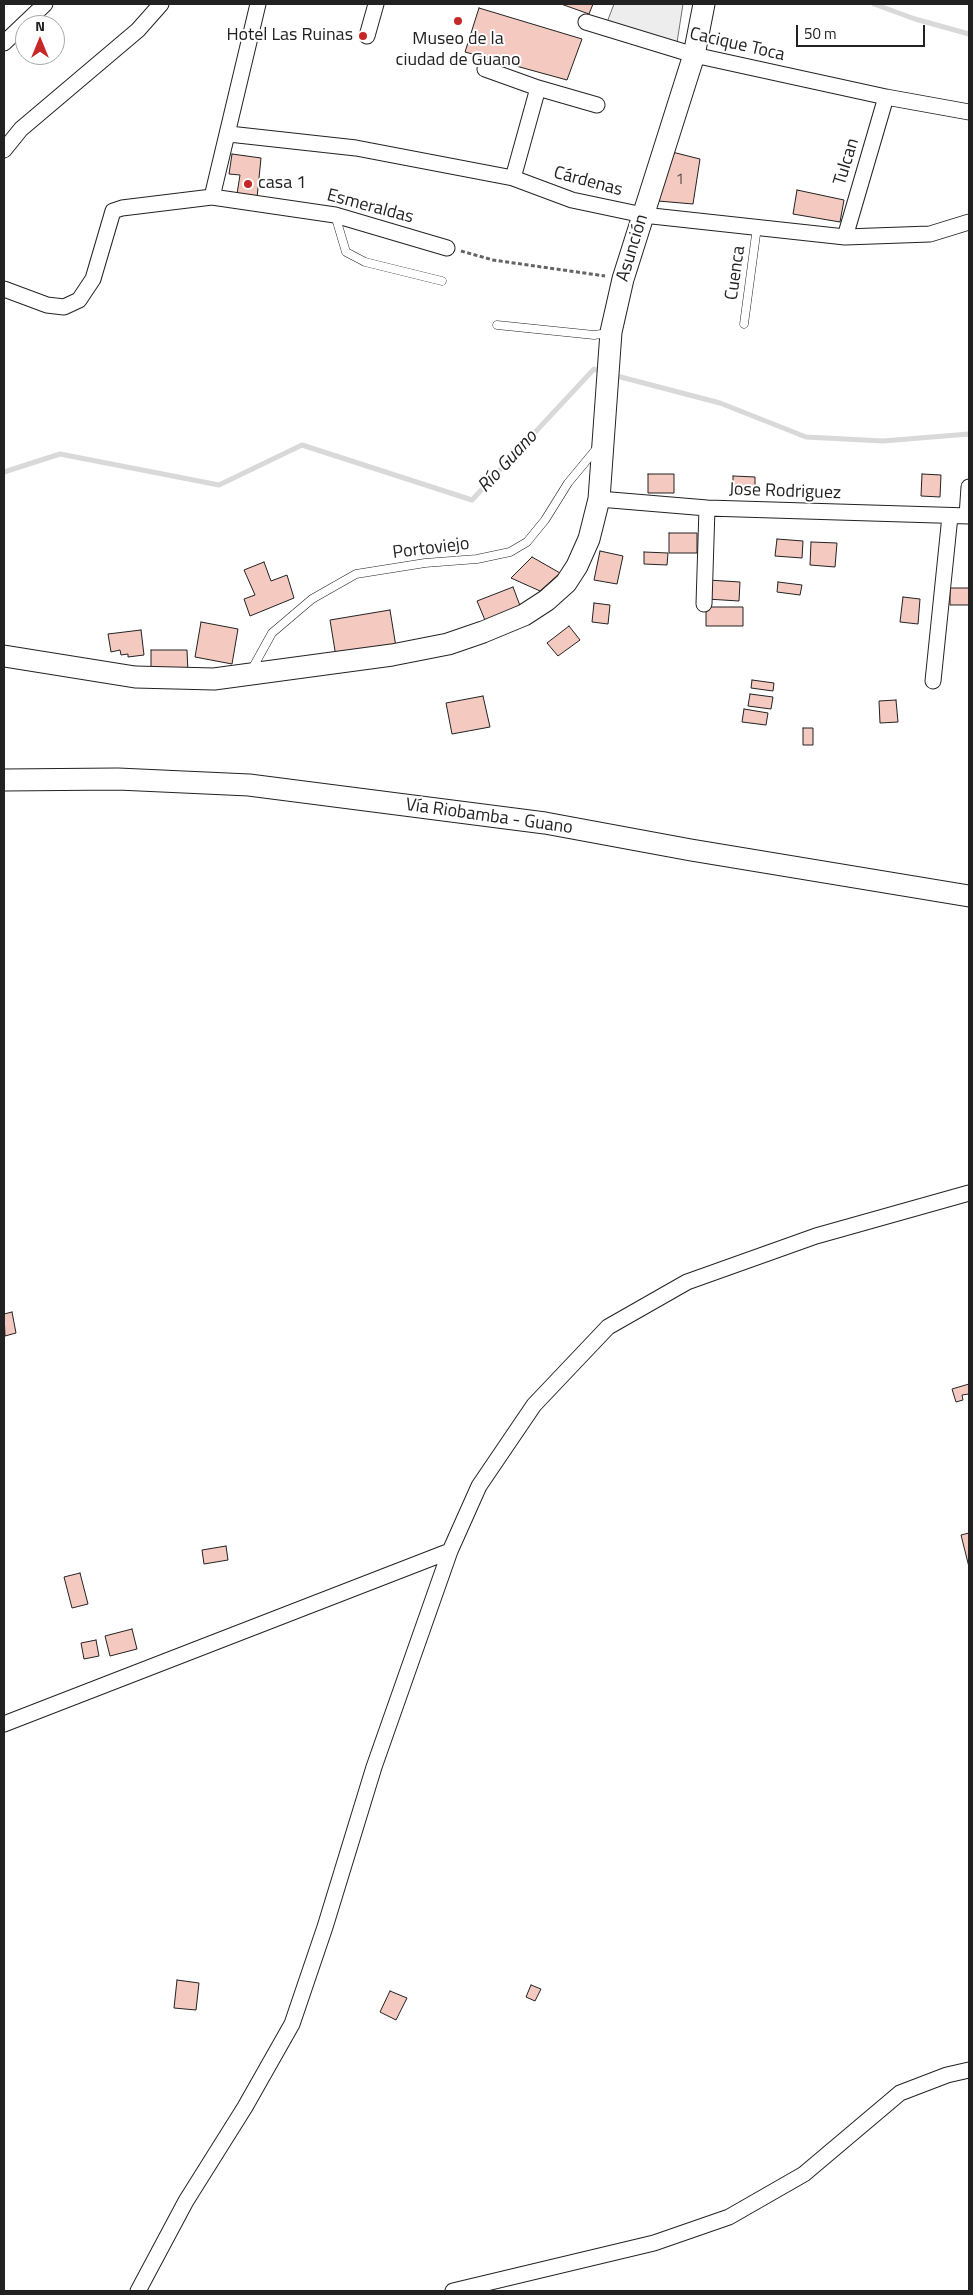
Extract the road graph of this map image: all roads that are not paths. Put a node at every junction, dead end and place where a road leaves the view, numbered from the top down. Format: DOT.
graph roads {
  1 [pos="45,4"];
  2 [pos="161,4"];
  3 [pos="258,4"];
  4 [pos="376,4"];
  5 [pos="704,4"];
  6 [pos="586,22"];
  7 [pos="367,36"];
  8 [pos="4,43"];
  9 [pos="694,55"];
  10 [pos="485,68"];
  11 [pos="538,88"];
  12 [pos="886,98"];
  13 [pos="597,105"];
  14 [pos="969,112"];
  15 [pos="229,134"];
  16 [pos="4,150"];
  17 [pos="513,178"];
  18 [pos="212,197"];
  19 [pos="335,215"];
  20 [pos="643,216"];
  21 [pos="969,222"];
  22 [pos="757,227"];
  23 [pos="845,237"];
  24 [pos="447,248"];
  25 [pos="442,281"];
  26 [pos="4,289"];
  27 [pos="744,324"];
  28 [pos="497,325"];
  29 [pos="611,332"];
  30 [pos="604,439"];
  31 [pos="969,487"];
  32 [pos="599,499"];
  33 [pos="707,508"];
  34 [pos="950,516"];
  35 [pos="968,516"];
  36 [pos="704,604"];
  37 [pos="4,656"];
  38 [pos="249,674"];
  39 [pos="933,680"];
  40 [pos="4,780"];
  41 [pos="969,896"];
  42 [pos="969,1193"];
  43 [pos="450,1551"];
  44 [pos="4,1724"];
  45 [pos="969,2070"];
  46 [pos="138,2291"];
  47 [pos="454,2291"];
  1 -- 8 [label="street"];
  2 -- 16 [label="street"];
  3 -- 15 [label="street"];
  4 -- 7 [label="street"];
  5 -- 9 [label="main road, Asunción"];
  6 -- 9 [label="street, Cacique Toca"];
  9 -- 12 [label="street, Cacique Toca"];
  9 -- 20 [label="main road, Asunción"];
  10 -- 11 [label="street"];
  11 -- 13 [label="street"];
  11 -- 17 [label="street"];
  12 -- 14 [label="street, Cacique Toca"];
  12 -- 23 [label="street, Tulcan"];
  15 -- 17 [label="street, Cárdenas"];
  15 -- 18 [label="street"];
  17 -- 20 [label="street, Cárdenas"];
  18 -- 19 [label="street, Esmeraldas"];
  18 -- 26 [label="street, Esmeraldas"];
  19 -- 24 [label="street, Esmeraldas"];
  19 -- 25 [label="lane"];
  20 -- 22 [label="street, Cárdenas"];
  20 -- 29 [label="main road, Asunción"];
  21 -- 23 [label="street, Cárdenas"];
  22 -- 23 [label="street, Cárdenas"];
  22 -- 27 [label="lane, Cuenca"];
  28 -- 29 [label="lane"];
  29 -- 30 [label="main road, Asunción"];
  30 -- 32 [label="main road, Asunción"];
  30 -- 38 [label="lane, Portoviejo"];
  31 -- 35 [label="street"];
  32 -- 33 [label="street, Jose Rodriguez"];
  32 -- 38 [label="main road"];
  33 -- 34 [label="street, Jose Rodriguez"];
  33 -- 36 [label="street"];
  34 -- 35 [label="street, Jose Rodriguez"];
  34 -- 39 [label="street"];
  37 -- 38 [label="main road"];
  40 -- 41 [label="main road, Vía Riobamba - Guano"];
  42 -- 43 [label="street"];
  43 -- 44 [label="street"];
  43 -- 46 [label="street"];
  45 -- 47 [label="street"];
}
